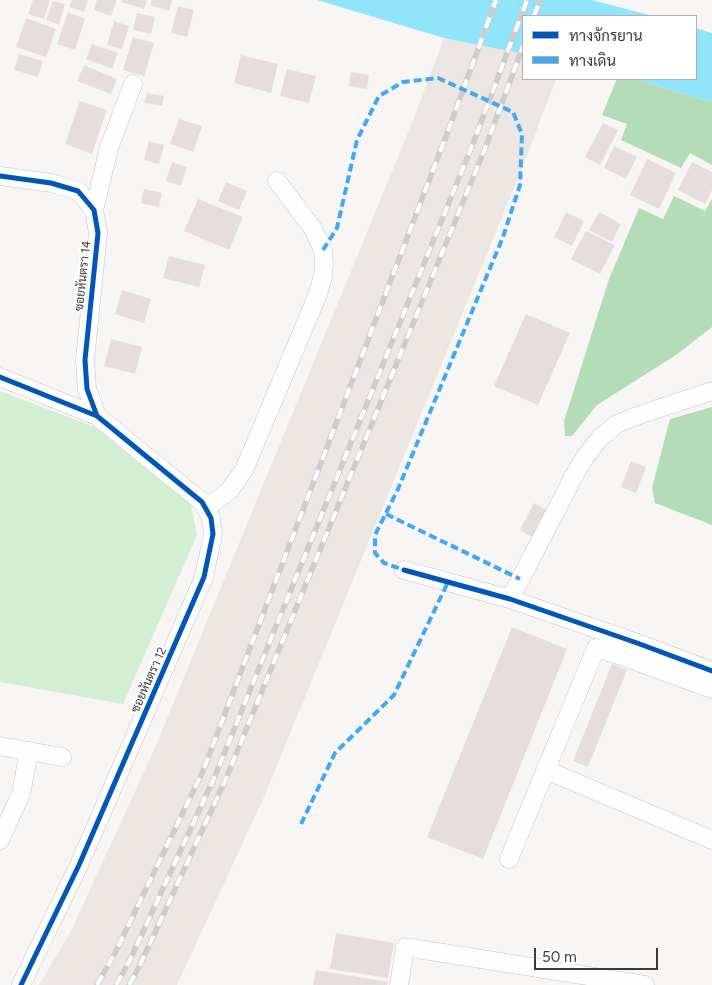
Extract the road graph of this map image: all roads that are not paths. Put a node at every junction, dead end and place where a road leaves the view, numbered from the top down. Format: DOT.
graph roads {
  1 [pos="132,84"];
  2 [pos="0,176"];
  3 [pos="277,180"];
  4 [pos="94,210"];
  5 [pos="0,377"];
  6 [pos="712,391"];
  7 [pos="97,416"];
  8 [pos="206,508"];
  9 [pos="404,570"];
  10 [pos="510,599"];
  11 [pos="712,671"];
  12 [pos="712,689"];
  13 [pos="0,746"];
  14 [pos="29,751"];
  15 [pos="62,757"];
  16 [pos="546,770"];
  17 [pos="0,840"];
  18 [pos="712,840"];
  19 [pos="509,859"];
  20 [pos="21,985"];
  21 [pos="399,985"];
  22 [pos="645,985"];
  1 -- 4 [label="street"];
  2 -- 4 [label="street"];
  3 -- 8 [label="street"];
  4 -- 7 [label="street, ซอยหันตรา 14"];
  5 -- 7 [label="street"];
  6 -- 10 [label="street"];
  7 -- 8 [label="street, ซอยหันตรา 12"];
  8 -- 20 [label="street, ซอยหันตรา 12"];
  9 -- 10 [label="street"];
  10 -- 11 [label="street"];
  12 -- 16 [label="street"];
  13 -- 14 [label="street"];
  14 -- 15 [label="street"];
  14 -- 17 [label="street"];
  16 -- 18 [label="street"];
  16 -- 19 [label="street"];
  21 -- 22 [label="street"];
}
